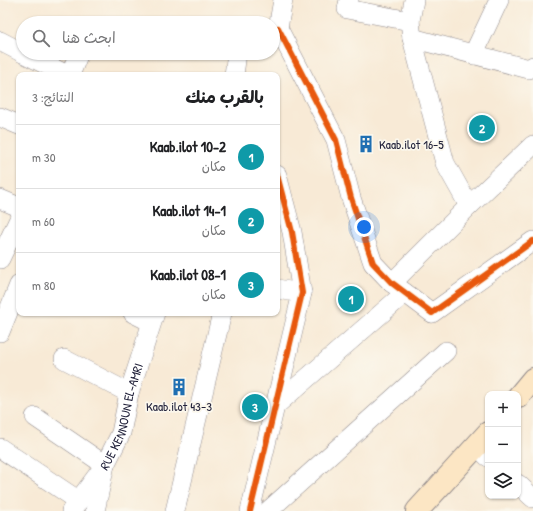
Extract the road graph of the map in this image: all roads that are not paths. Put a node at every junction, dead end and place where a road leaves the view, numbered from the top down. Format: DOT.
graph roads {
  1 [pos="283,0"];
  2 [pos="349,0"];
  3 [pos="414,0"];
  4 [pos="499,0"];
  5 [pos="279,16"];
  6 [pos="411,30"];
  7 [pos="280,36"];
  8 [pos="0,41"];
  9 [pos="16,49"];
  10 [pos="473,55"];
  11 [pos="37,60"];
  12 [pos="76,60"];
  13 [pos="236,60"];
  14 [pos="532,71"];
  15 [pos="61,72"];
  16 [pos="71,72"];
  17 [pos="234,72"];
  18 [pos="0,117"];
  19 [pos="16,124"];
  20 [pos="533,145"];
  21 [pos="280,192"];
  22 [pos="0,199"];
  23 [pos="16,206"];
  24 [pos="469,206"];
  25 [pos="16,225"];
  26 [pos="533,241"];
  27 [pos="0,258"];
  28 [pos="399,288"];
  29 [pos="280,289"];
  30 [pos="16,292"];
  31 [pos="302,293"];
  32 [pos="221,316"];
  33 [pos="153,317"];
  34 [pos="0,332"];
  35 [pos="446,351"];
  36 [pos="64,359"];
  37 [pos="533,379"];
  38 [pos="129,393"];
  39 [pos="521,393"];
  40 [pos="275,406"];
  41 [pos="35,417"];
  42 [pos="484,445"];
  43 [pos="0,448"];
  44 [pos="105,465"];
  45 [pos="521,487"];
  46 [pos="533,498"];
  47 [pos="75,506"];
  48 [pos="96,511"];
  49 [pos="175,511"];
  50 [pos="250,511"];
  51 [pos="268,511"];
  52 [pos="417,511"];
  1 -- 5 [label="street"];
  2 -- 6 [label="street"];
  3 -- 6 [label="street"];
  4 -- 10 [label="street"];
  6 -- 10 [label="street"];
  6 -- 24 [label="street"];
  7 -- 28 [label="street"];
  8 -- 9 [label="street"];
  10 -- 14 [label="street"];
  11 -- 15 [label="street"];
  12 -- 16 [label="street"];
  13 -- 17 [label="street"];
  18 -- 19 [label="street"];
  20 -- 24 [label="street"];
  21 -- 31 [label="street"];
  22 -- 23 [label="street"];
  24 -- 28 [label="street"];
  25 -- 27 [label="street"];
  26 -- 28 [label="street"];
  28 -- 40 [label="street"];
  29 -- 31 [label="street"];
  30 -- 34 [label="street"];
  31 -- 40 [label="street"];
  32 -- 49 [label="street"];
  33 -- 38 [label="street, RUE KENNOUN EL-AMRI"];
  35 -- 51 [label="street"];
  36 -- 38 [label="street"];
  37 -- 39 [label="street"];
  38 -- 44 [label="street, RUE KENNOUN EL-AMRI"];
  40 -- 50 [label="street"];
  41 -- 44 [label="street"];
  42 -- 52 [label="street"];
  43 -- 47 [label="street"];
  44 -- 47 [label="street, RUE KENNOUN EL-AMRI"];
  44 -- 48 [label="street"];
  45 -- 46 [label="street"];
}
